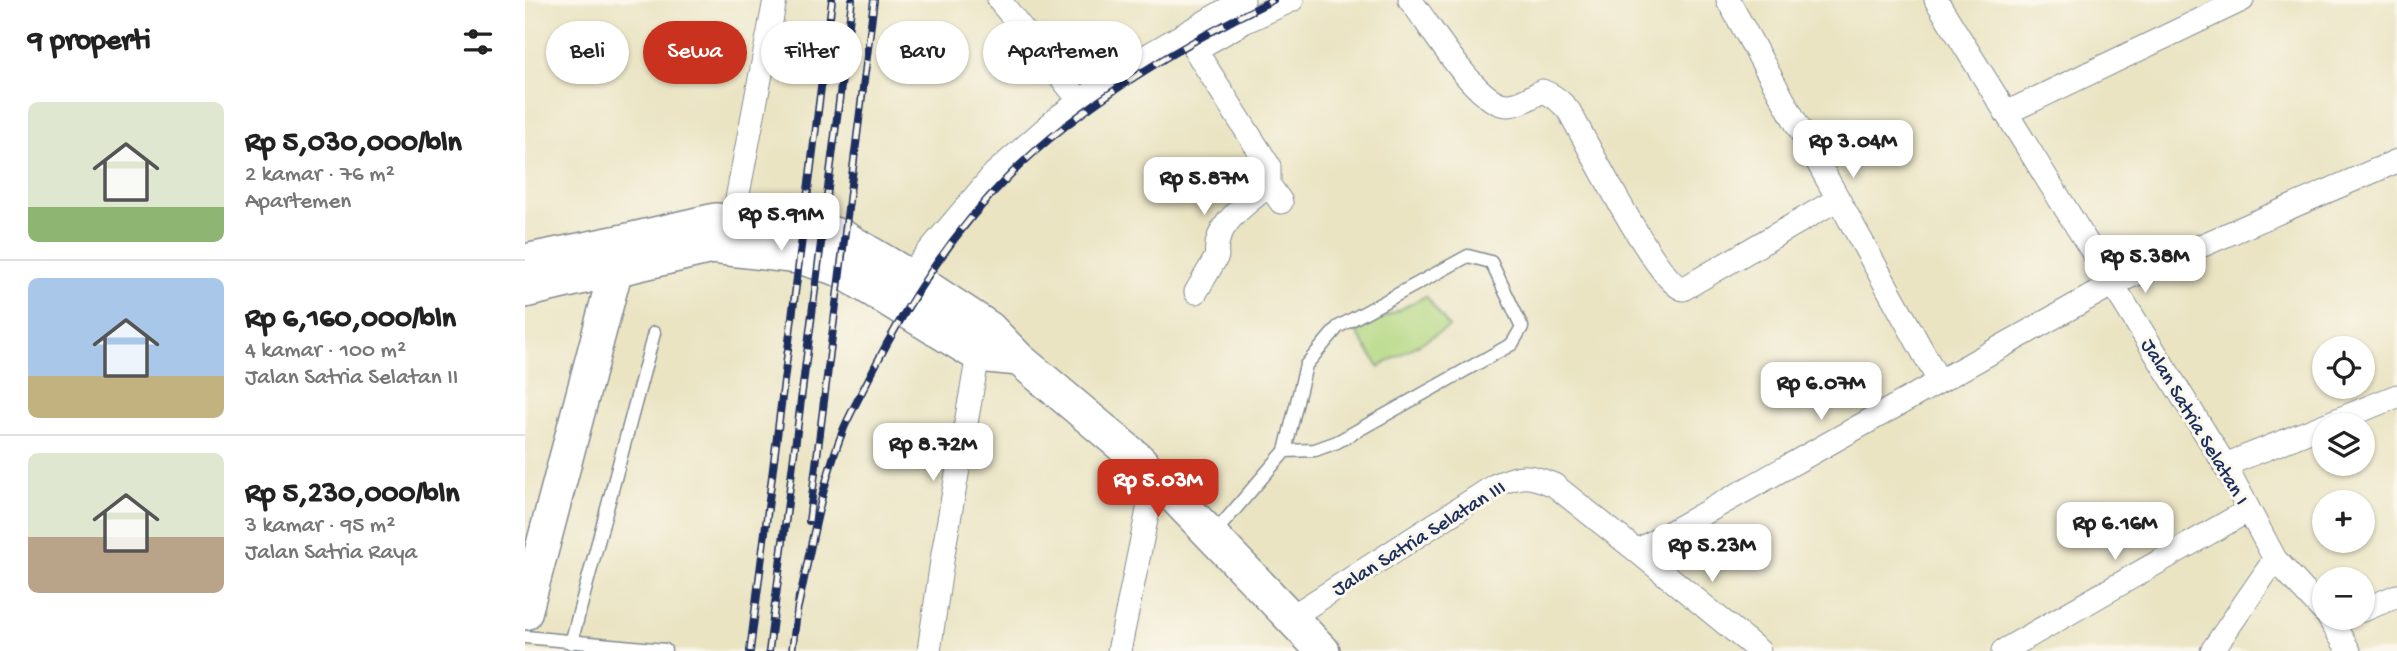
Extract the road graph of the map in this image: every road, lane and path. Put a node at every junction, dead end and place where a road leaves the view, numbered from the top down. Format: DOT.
graph roads {
  1 [pos="775,0"];
  2 [pos="999,0"];
  3 [pos="1292,0"];
  4 [pos="1410,0"];
  5 [pos="1728,0"];
  6 [pos="1936,0"];
  7 [pos="2242,0"];
  8 [pos="1238,6"];
  9 [pos="1190,41"];
  10 [pos="1080,101"];
  11 [pos="2006,113"];
  12 [pos="2397,161"];
  13 [pos="1838,199"];
  14 [pos="733,220"];
  15 [pos="619,255"];
  16 [pos="525,261"];
  17 [pos="908,276"];
  18 [pos="2113,284"];
  19 [pos="525,291"];
  20 [pos="1196,292"];
  21 [pos="653,333"];
  22 [pos="983,342"];
  23 [pos="1939,381"];
  24 [pos="2397,396"];
  25 [pos="1285,451"];
  26 [pos="2225,465"];
  27 [pos="1155,476"];
  28 [pos="2249,510"];
  29 [pos="1212,536"];
  30 [pos="1637,551"];
  31 [pos="2276,559"];
  32 [pos="2312,596"];
  33 [pos="2397,596"];
  34 [pos="2375,605"];
  35 [pos="525,613"];
  36 [pos="1290,618"];
  37 [pos="2338,630"];
  38 [pos="525,637"];
  39 [pos="571,643"];
  40 [pos="665,650"];
  41 [pos="929,651"];
  42 [pos="1119,651"];
  43 [pos="1323,651"];
  44 [pos="1759,651"];
  45 [pos="2003,651"];
  46 [pos="2212,651"];
  47 [pos="2349,651"];
  1 -- 14 [label="street"];
  2 -- 10 [label="street"];
  3 -- 8 [label="street"];
  4 -- 13 [label="street"];
  5 -- 13 [label="street"];
  6 -- 11 [label="street, Jalan Satria Selatan I"];
  7 -- 11 [label="street"];
  8 -- 9 [label="street"];
  9 -- 10 [label="street"];
  9 -- 20 [label="street"];
  10 -- 17 [label="street"];
  11 -- 18 [label="street, Jalan Satria Selatan I"];
  12 -- 18 [label="street"];
  13 -- 23 [label="street"];
  14 -- 15 [label="street"];
  14 -- 17 [label="street"];
  15 -- 16 [label="street"];
  15 -- 19 [label="street"];
  15 -- 22 [label="street"];
  15 -- 35 [label="street"];
  17 -- 22 [label="street"];
  18 -- 23 [label="street"];
  18 -- 26 [label="street, Jalan Satria Selatan I"];
  21 -- 39 [label="lane"];
  22 -- 27 [label="street"];
  22 -- 41 [label="street"];
  23 -- 30 [label="street"];
  24 -- 26 [label="street"];
  25 -- 25 [label="lane"];
  25 -- 29 [label="lane"];
  26 -- 28 [label="street, Jalan Satria Selatan I"];
  27 -- 29 [label="street"];
  27 -- 42 [label="street"];
  28 -- 31 [label="street, Jalan Satria Selatan I"];
  28 -- 45 [label="street"];
  29 -- 36 [label="street"];
  30 -- 36 [label="street, Jalan Satria Selatan III"];
  30 -- 44 [label="street, Jalan Satria Selatan III"];
  31 -- 32 [label="street, Jalan Satria Selatan I"];
  31 -- 46 [label="street"];
  33 -- 34 [label="street"];
  36 -- 43 [label="street"];
  37 -- 47 [label="street, Jalan Satria Selatan I"];
  38 -- 39 [label="lane"];
  39 -- 40 [label="lane"];
}
